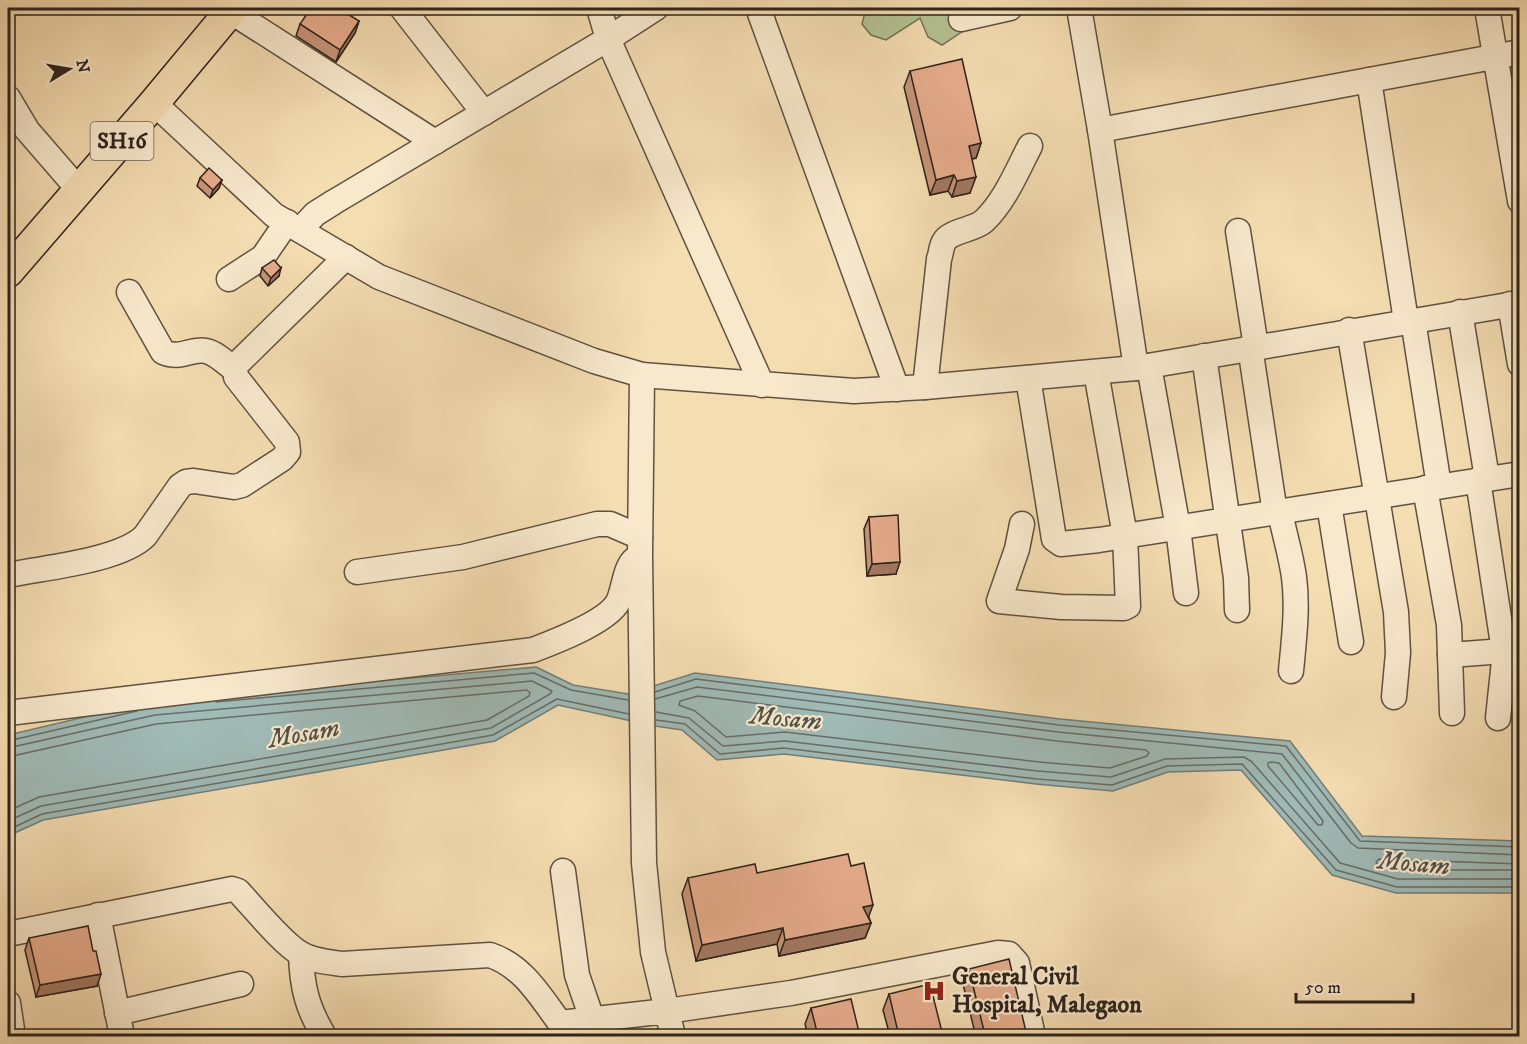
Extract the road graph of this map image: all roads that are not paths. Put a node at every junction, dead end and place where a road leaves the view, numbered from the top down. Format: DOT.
graph roads {
  1 [pos="402,8"];
  2 [pos="599,8"];
  3 [pos="656,8"];
  4 [pos="758,8"];
  5 [pos="1010,8"];
  6 [pos="1079,8"];
  7 [pos="1486,8"];
  8 [pos="231,9"];
  9 [pos="961,19"];
  10 [pos="608,39"];
  11 [pos="1520,52"];
  12 [pos="1496,56"];
  13 [pos="1369,80"];
  14 [pos="8,98"];
  15 [pos="154,103"];
  16 [pos="484,113"];
  17 [pos="1100,130"];
  18 [pos="435,142"];
  19 [pos="1030,146"];
  20 [pos="79,190"];
  21 [pos="1520,201"];
  22 [pos="294,226"];
  23 [pos="1238,231"];
  24 [pos="346,257"];
  25 [pos="8,272"];
  26 [pos="229,279"];
  27 [pos="129,292"];
  28 [pos="1515,303"];
  29 [pos="1460,312"];
  30 [pos="1410,320"];
  31 [pos="1349,330"];
  32 [pos="1253,347"];
  33 [pos="1204,356"];
  34 [pos="1520,364"];
  35 [pos="1142,367"];
  36 [pos="235,370"];
  37 [pos="1096,372"];
  38 [pos="642,375"];
  39 [pos="1028,378"];
  40 [pos="762,385"];
  41 [pos="925,387"];
  42 [pos="897,389"];
  43 [pos="1520,474"];
  44 [pos="1482,479"];
  45 [pos="1432,487"];
  46 [pos="1378,496"];
  47 [pos="1329,504"];
  48 [pos="1278,512"];
  49 [pos="1227,520"];
  50 [pos="1022,524"];
  51 [pos="1178,528"];
  52 [pos="1125,536"];
  53 [pos="640,555"];
  54 [pos="357,572"];
  55 [pos="14,574"];
  56 [pos="1186,592"];
  57 [pos="1237,610"];
  58 [pos="1351,642"];
  59 [pos="1504,651"];
  60 [pos="1450,655"];
  61 [pos="1291,671"];
  62 [pos="1394,697"];
  63 [pos="8,713"];
  64 [pos="1452,714"];
  65 [pos="1498,718"];
  66 [pos="563,871"];
  67 [pos="98,915"];
  68 [pos="8,934"];
  69 [pos="301,954"];
  70 [pos="241,984"];
  71 [pos="8,1003"];
  72 [pos="667,1011"];
  73 [pos="117,1013"];
  74 [pos="592,1019"];
  75 [pos="562,1030"];
  76 [pos="13,1036"];
  77 [pos="122,1036"];
  78 [pos="324,1036"];
  79 [pos="673,1036"];
  80 [pos="1033,1036"];
  1 -- 16 [label="street"];
  2 -- 10 [label="street"];
  3 -- 10 [label="street"];
  4 -- 42 [label="street"];
  5 -- 9 [label="street"];
  6 -- 17 [label="street"];
  7 -- 12 [label="street"];
  8 -- 15 [label="main road, SH16"];
  8 -- 18 [label="street"];
  10 -- 16 [label="street"];
  10 -- 40 [label="street"];
  11 -- 12 [label="street"];
  12 -- 13 [label="street"];
  12 -- 21 [label="street"];
  13 -- 17 [label="street"];
  13 -- 30 [label="street"];
  14 -- 20 [label="street"];
  15 -- 20 [label="main road, SH16"];
  15 -- 22 [label="street"];
  16 -- 18 [label="street"];
  17 -- 35 [label="street"];
  18 -- 22 [label="street"];
  19 -- 41 [label="street"];
  20 -- 25 [label="main road, SH16"];
  22 -- 24 [label="street"];
  22 -- 26 [label="street"];
  23 -- 32 [label="street"];
  24 -- 36 [label="street"];
  24 -- 38 [label="street"];
  27 -- 36 [label="street"];
  28 -- 29 [label="street"];
  28 -- 34 [label="street"];
  29 -- 30 [label="street"];
  29 -- 44 [label="street"];
  30 -- 31 [label="street"];
  30 -- 45 [label="street"];
  31 -- 32 [label="street"];
  31 -- 46 [label="street"];
  32 -- 33 [label="street"];
  32 -- 48 [label="street"];
  33 -- 35 [label="street"];
  33 -- 49 [label="street"];
  35 -- 37 [label="street"];
  35 -- 51 [label="street"];
  36 -- 55 [label="street"];
  37 -- 39 [label="street"];
  37 -- 52 [label="street"];
  38 -- 40 [label="street"];
  38 -- 53 [label="street"];
  39 -- 41 [label="street"];
  39 -- 52 [label="street"];
  40 -- 42 [label="street"];
  41 -- 42 [label="street"];
  43 -- 44 [label="street"];
  44 -- 45 [label="street"];
  44 -- 59 [label="street"];
  45 -- 46 [label="street"];
  45 -- 60 [label="street"];
  46 -- 47 [label="street"];
  46 -- 62 [label="street"];
  47 -- 48 [label="street"];
  47 -- 58 [label="street"];
  48 -- 49 [label="street"];
  48 -- 61 [label="street"];
  49 -- 51 [label="street"];
  49 -- 57 [label="street"];
  50 -- 52 [label="street"];
  51 -- 52 [label="street"];
  51 -- 56 [label="street"];
  53 -- 54 [label="street"];
  53 -- 63 [label="street"];
  53 -- 72 [label="street"];
  59 -- 60 [label="street"];
  59 -- 65 [label="street"];
  60 -- 64 [label="street"];
  66 -- 74 [label="street"];
  67 -- 68 [label="street"];
  67 -- 69 [label="street"];
  67 -- 73 [label="street"];
  69 -- 75 [label="street"];
  69 -- 78 [label="street"];
  70 -- 73 [label="street"];
  71 -- 76 [label="street"];
  72 -- 74 [label="street"];
  72 -- 79 [label="street"];
  72 -- 80 [label="street"];
  73 -- 77 [label="street"];
  74 -- 75 [label="street"];
}
